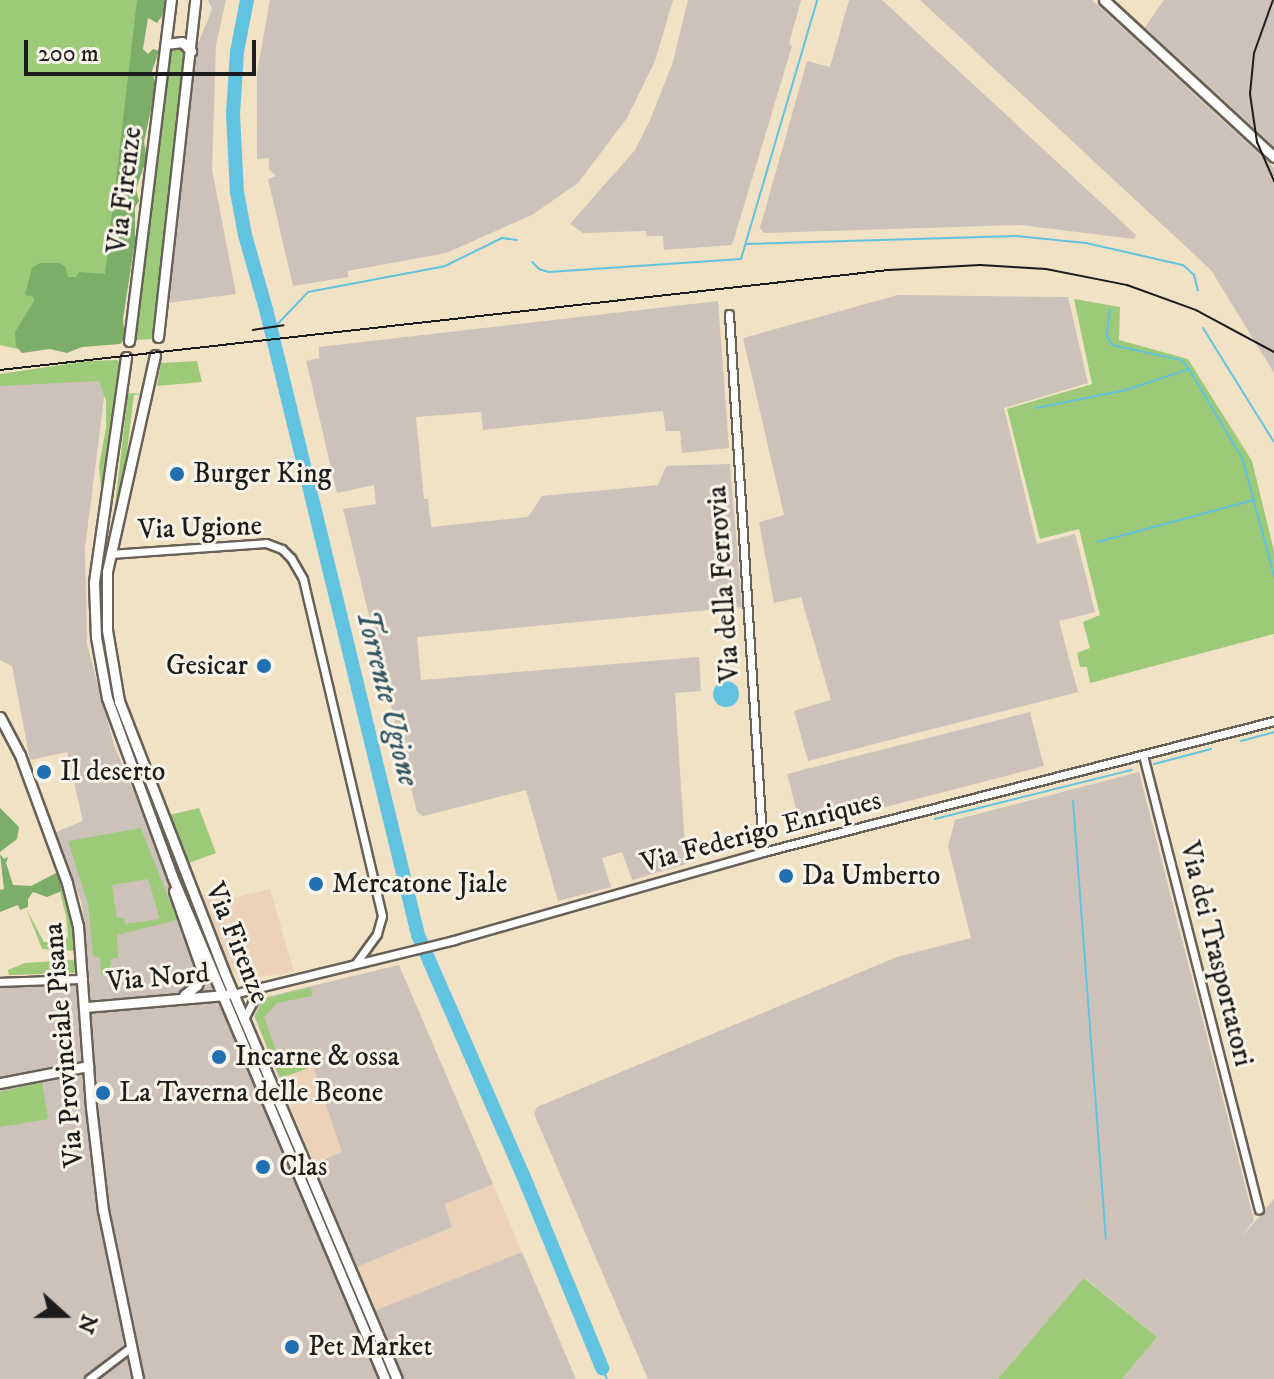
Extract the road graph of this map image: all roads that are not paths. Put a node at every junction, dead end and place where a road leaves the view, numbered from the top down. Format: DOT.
graph roads {
  1 [pos="171,0"];
  2 [pos="1104,0"];
  3 [pos="194,3"];
  4 [pos="166,44"];
  5 [pos="191,51"];
  6 [pos="1274,157"];
  7 [pos="729,314"];
  8 [pos="158,337"];
  9 [pos="129,341"];
  10 [pos="155,355"];
  11 [pos="126,357"];
  12 [pos="105,516"];
  13 [pos="110,554"];
  14 [pos="0,717"];
  15 [pos="1274,721"];
  16 [pos="1143,755"];
  17 [pos="763,852"];
  18 [pos="172,876"];
  19 [pos="354,965"];
  20 [pos="83,979"];
  21 [pos="0,982"];
  22 [pos="260,988"];
  23 [pos="228,995"];
  24 [pos="178,997"];
  25 [pos="86,1007"];
  26 [pos="244,1019"];
  27 [pos="88,1066"];
  28 [pos="0,1083"];
  29 [pos="1259,1209"];
  30 [pos="131,1347"];
  31 [pos="89,1379"];
  32 [pos="138,1379"];
  33 [pos="385,1379"];
  34 [pos="397,1379"];
  1 -- 4 [label="main road, Via Firenze"];
  2 -- 6 [label="main road"];
  3 -- 5 [label="main road, Via Firenze"];
  4 -- 5 [label="main road"];
  4 -- 9 [label="main road, Via Firenze"];
  5 -- 8 [label="main road, Via Firenze"];
  7 -- 17 [label="street, Via della Ferrovia"];
  10 -- 13 [label="main road, Via Firenze"];
  11 -- 12 [label="main road, Via Firenze"];
  12 -- 13 [label="main road, Via Firenze"];
  12 -- 18 [label="main road, Via Firenze"];
  13 -- 19 [label="street, Via Ugione"];
  13 -- 23 [label="main road, Via Firenze"];
  14 -- 20 [label="main road, Via Provinciale Pisana"];
  15 -- 16 [label="street, Via Federigo Enriques"];
  16 -- 17 [label="street, Via Federigo Enriques"];
  16 -- 29 [label="street, Via dei Trasportatori"];
  17 -- 19 [label="street, Via Federigo Enriques"];
  18 -- 23 [label="main road, Via Firenze"];
  18 -- 24 [label="main road, Via Firenze"];
  19 -- 22 [label="street, Via Federigo Enriques"];
  20 -- 21 [label="street"];
  20 -- 25 [label="main road, Via Provinciale Pisana"];
  22 -- 23 [label="street, Via Federigo Enriques"];
  22 -- 26 [label="street"];
  23 -- 24 [label="main road, Via Nord"];
  23 -- 26 [label="main road, Via Firenze"];
  23 -- 33 [label="main road, Via Firenze"];
  24 -- 25 [label="main road, Via Nord"];
  25 -- 27 [label="main road, Via Provinciale Pisana"];
  26 -- 34 [label="main road, Via Firenze"];
  27 -- 28 [label="main road"];
  27 -- 30 [label="main road, Via Provinciale Pisana"];
  30 -- 31 [label="street"];
  30 -- 32 [label="main road, Via Provinciale Pisana"];
}
